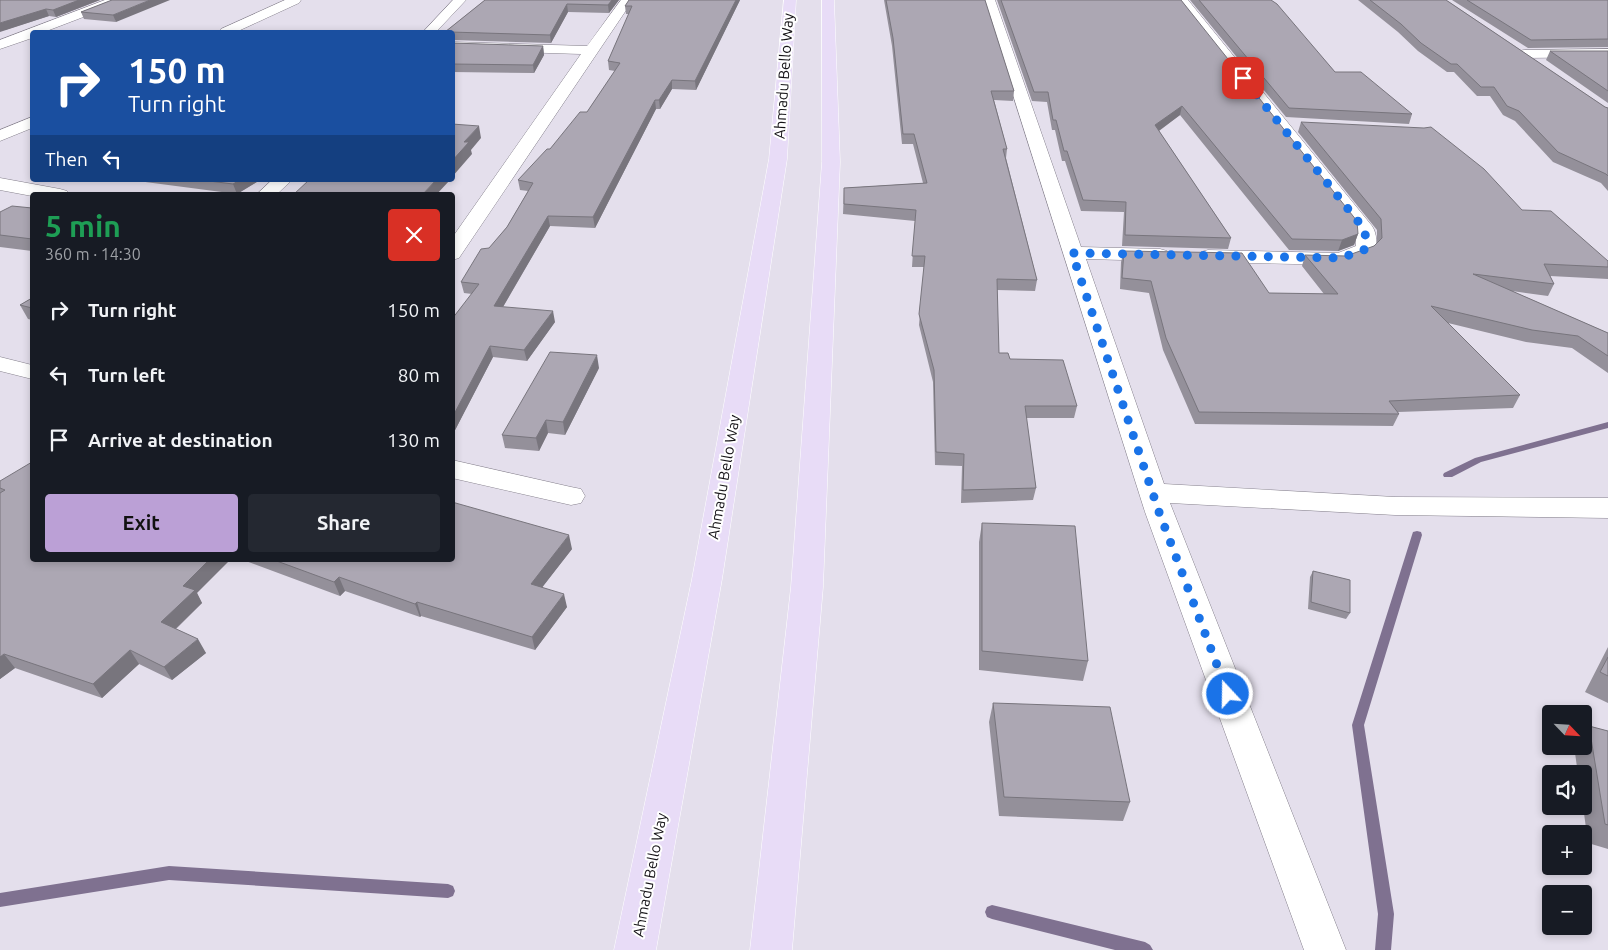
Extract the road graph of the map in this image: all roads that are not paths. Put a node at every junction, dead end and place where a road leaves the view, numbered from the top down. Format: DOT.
graph roads {
  1 [pos="116,0"];
  2 [pos="295,0"];
  3 [pos="460,0"];
  4 [pos="627,0"];
  5 [pos="790,0"];
  6 [pos="828,0"];
  7 [pos="989,0"];
  8 [pos="1181,0"];
  9 [pos="41,30"];
  10 [pos="230,30"];
  11 [pos="431,30"];
  12 [pos="30,34"];
  13 [pos="0,45"];
  14 [pos="455,46"];
  15 [pos="591,50"];
  16 [pos="1608,53"];
  17 [pos="1547,70"];
  18 [pos="30,123"];
  19 [pos="1279,124"];
  20 [pos="1304,126"];
  21 [pos="0,136"];
  22 [pos="281,182"];
  23 [pos="0,184"];
  24 [pos="44,192"];
  25 [pos="269,192"];
  26 [pos="455,250"];
  27 [pos="1072,253"];
  28 [pos="0,364"];
  29 [pos="30,372"];
  30 [pos="455,470"];
  31 [pos="1153,493"];
  32 [pos="571,496"];
  33 [pos="1608,508"];
  34 [pos="635,950"];
  35 [pos="772,950"];
  36 [pos="1325,950"];
  1 -- 9 [label="street"];
  2 -- 10 [label="street"];
  3 -- 11 [label="street"];
  4 -- 15 [label="street"];
  5 -- 34 [label="main road, Ahmadu Bello Way"];
  6 -- 35 [label="main road"];
  7 -- 27 [label="street"];
  8 -- 19 [label="street"];
  12 -- 13 [label="street"];
  14 -- 15 [label="street"];
  15 -- 26 [label="street"];
  16 -- 17 [label="street"];
  18 -- 21 [label="street"];
  19 -- 20 [label="street"];
  19 -- 27 [label="street"];
  22 -- 25 [label="street"];
  23 -- 24 [label="street"];
  27 -- 31 [label="street"];
  28 -- 29 [label="street"];
  30 -- 32 [label="street"];
  31 -- 33 [label="street"];
  31 -- 36 [label="street"];
}
